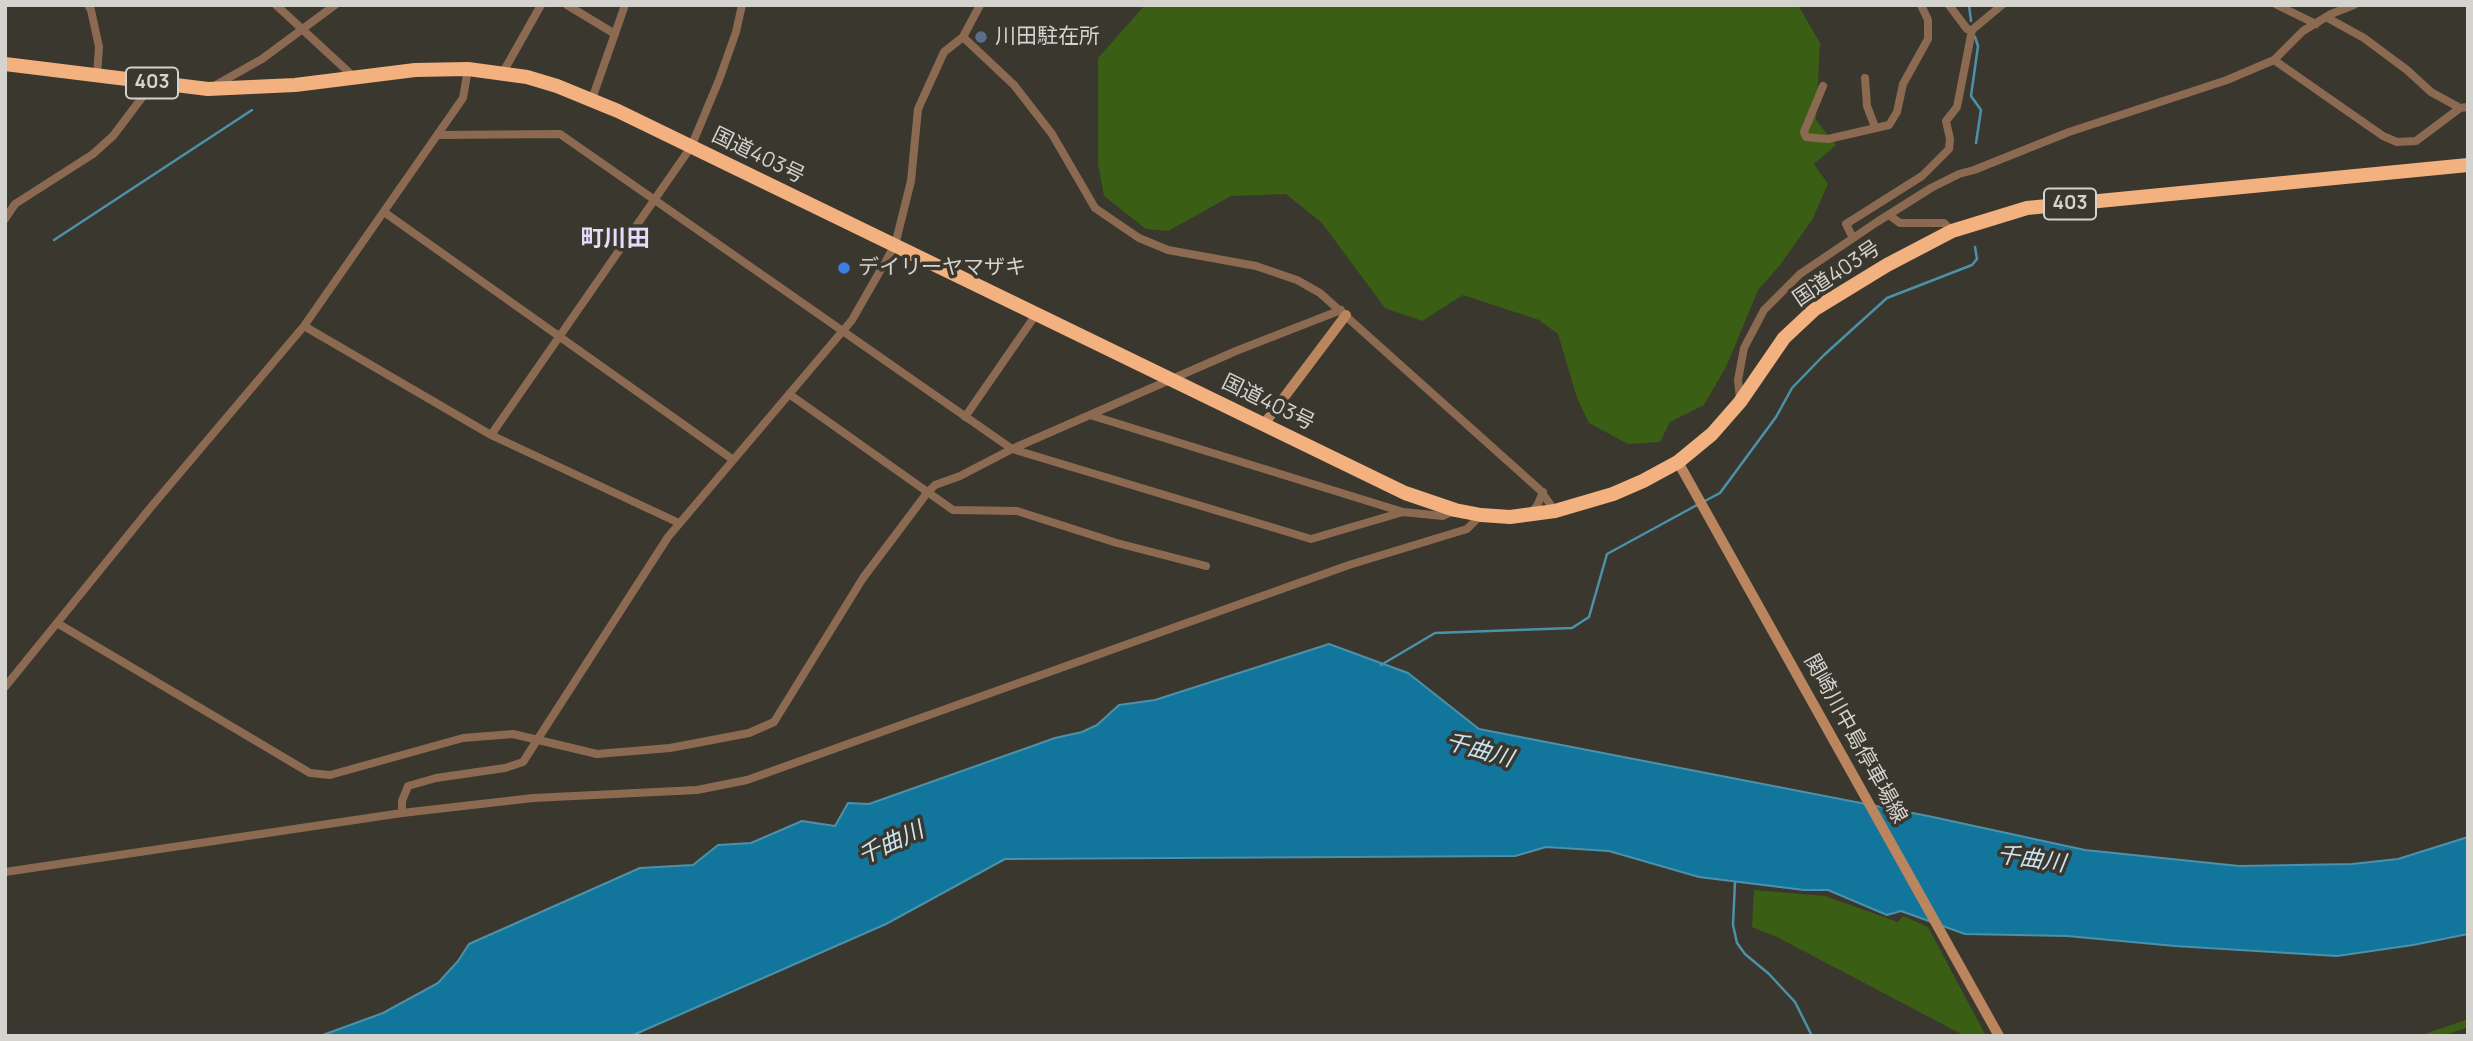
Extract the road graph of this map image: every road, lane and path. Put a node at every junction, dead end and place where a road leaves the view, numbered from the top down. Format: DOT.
graph roads {
  1 [pos="88,5"];
  2 [pos="276,5"];
  3 [pos="335,5"];
  4 [pos="541,5"];
  5 [pos="567,5"];
  6 [pos="625,5"];
  7 [pos="742,5"];
  8 [pos="981,5"];
  9 [pos="1921,5"];
  10 [pos="1949,5"];
  11 [pos="2002,5"];
  12 [pos="2277,5"];
  13 [pos="2354,5"];
  14 [pos="2326,17"];
  15 [pos="2316,24"];
  16 [pos="304,30"];
  17 [pos="1972,30"];
  18 [pos="615,34"];
  19 [pos="963,37"];
  20 [pos="2274,60"];
  21 [pos="5,64"];
  22 [pos="468,69"];
  23 [pos="502,74"];
  24 [pos="97,75"];
  25 [pos="355,78"];
  26 [pos="1865,78"];
  27 [pos="153,83"];
  28 [pos="1823,86"];
  29 [pos="208,89"];
  30 [pos="592,99"];
  31 [pos="2464,108"];
  32 [pos="1875,127"];
  33 [pos="439,135"];
  34 [pos="691,146"];
  35 [pos="2468,165"];
  36 [pos="655,200"];
  37 [pos="5,204"];
  38 [pos="15,204"];
  39 [pos="384,212"];
  40 [pos="1889,215"];
  41 [pos="5,219"];
  42 [pos="1952,231"];
  43 [pos="1853,238"];
  44 [pos="895,245"];
  45 [pos="1038,313"];
  46 [pos="1344,313"];
  47 [pos="304,326"];
  48 [pos="843,332"];
  49 [pos="561,337"];
  50 [pos="1170,379"];
  51 [pos="789,394"];
  52 [pos="1740,402"];
  53 [pos="1090,415"];
  54 [pos="965,417"];
  55 [pos="1264,424"];
  56 [pos="491,435"];
  57 [pos="1012,449"];
  58 [pos="732,459"];
  59 [pos="1681,468"];
  60 [pos="1543,492"];
  61 [pos="926,493"];
  62 [pos="1455,510"];
  63 [pos="1555,511"];
  64 [pos="1403,512"];
  65 [pos="1481,515"];
  66 [pos="1525,516"];
  67 [pos="680,523"];
  68 [pos="1206,566"];
  69 [pos="57,623"];
  70 [pos="5,687"];
  71 [pos="538,740"];
  72 [pos="402,813"];
  73 [pos="5,872"];
  74 [pos="1999,1036"];
  1 -- 24 [label="street"];
  2 -- 16 [label="street"];
  3 -- 16 [label="street"];
  4 -- 23 [label="street"];
  5 -- 18 [label="street"];
  6 -- 18 [label="street"];
  7 -- 34 [label="street"];
  8 -- 19 [label="street"];
  9 -- 32 [label="street"];
  10 -- 17 [label="street"];
  11 -- 17 [label="street"];
  12 -- 15 [label="street"];
  13 -- 14 [label="street"];
  14 -- 15 [label="street"];
  14 -- 31 [label="street"];
  15 -- 20 [label="street"];
  16 -- 25 [label="street"];
  16 -- 29 [label="street"];
  17 -- 43 [label="street"];
  18 -- 30 [label="street"];
  19 -- 44 [label="street"];
  19 -- 46 [label="street"];
  20 -- 31 [label="street"];
  20 -- 40 [label="street"];
  21 -- 24 [label="highway, 国道403号 / 403"];
  22 -- 23 [label="highway, 国道403号 / 403"];
  22 -- 25 [label="highway, 国道403号 / 403"];
  22 -- 33 [label="street"];
  23 -- 30 [label="highway, 国道403号 / 403"];
  24 -- 27 [label="highway, 国道403号 / 403"];
  25 -- 29 [label="highway, 国道403号 / 403"];
  26 -- 32 [label="street"];
  27 -- 29 [label="highway, 国道403号 / 403"];
  27 -- 38 [label="street"];
  28 -- 32 [label="street"];
  30 -- 34 [label="highway, 国道403号 / 403"];
  33 -- 36 [label="street"];
  33 -- 39 [label="street"];
  34 -- 36 [label="street"];
  34 -- 44 [label="highway, 国道403号 / 403"];
  35 -- 42 [label="highway, 国道403号 / 403"];
  36 -- 48 [label="street"];
  36 -- 49 [label="street"];
  37 -- 38 [label="street"];
  38 -- 41 [label="street"];
  39 -- 47 [label="street"];
  39 -- 49 [label="street"];
  40 -- 42 [label="street"];
  40 -- 43 [label="street"];
  42 -- 52 [label="highway, 国道403号 / 403"];
  43 -- 52 [label="street"];
  44 -- 45 [label="highway, 国道403号 / 403"];
  44 -- 48 [label="street"];
  45 -- 50 [label="highway, 国道403号 / 403"];
  45 -- 54 [label="street"];
  46 -- 50 [label="street"];
  46 -- 55 [label="main road"];
  46 -- 60 [label="street"];
  47 -- 56 [label="street"];
  47 -- 69 [label="street"];
  48 -- 51 [label="street"];
  48 -- 54 [label="street"];
  49 -- 56 [label="street"];
  49 -- 58 [label="street"];
  50 -- 53 [label="street"];
  50 -- 55 [label="highway, 国道403号 / 403"];
  51 -- 58 [label="street"];
  51 -- 61 [label="street"];
  52 -- 59 [label="highway, 国道403号 / 403"];
  53 -- 57 [label="street"];
  53 -- 64 [label="street"];
  54 -- 57 [label="street"];
  55 -- 62 [label="highway, 国道403号 / 403"];
  56 -- 67 [label="street"];
  57 -- 61 [label="street"];
  57 -- 64 [label="street"];
  58 -- 67 [label="street"];
  59 -- 63 [label="highway, 国道403号 / 403"];
  59 -- 74 [label="main road, 関崎川中島停車場線"];
  60 -- 63 [label="street"];
  60 -- 66 [label="street"];
  61 -- 68 [label="street"];
  61 -- 71 [label="street"];
  62 -- 64 [label="street"];
  62 -- 65 [label="highway, 国道403号 / 403"];
  63 -- 66 [label="highway, 国道403号 / 403"];
  65 -- 66 [label="highway, 国道403号 / 403"];
  65 -- 72 [label="street"];
  67 -- 71 [label="street"];
  69 -- 70 [label="street"];
  69 -- 71 [label="street"];
  71 -- 72 [label="street"];
  72 -- 73 [label="street"];
}
